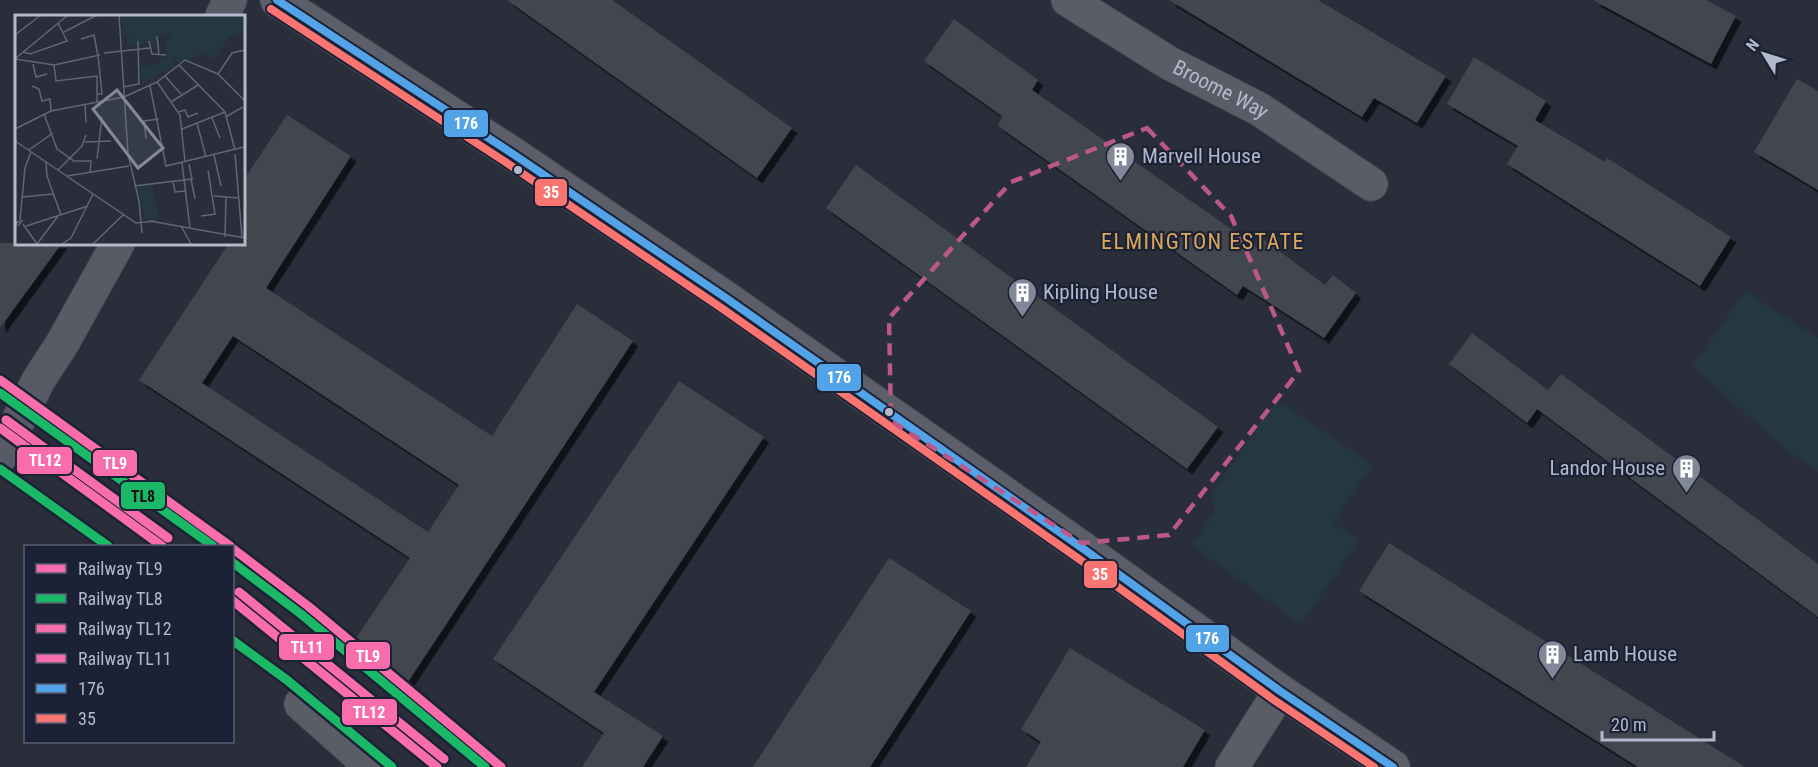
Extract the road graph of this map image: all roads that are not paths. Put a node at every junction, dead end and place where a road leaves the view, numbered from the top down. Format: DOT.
graph roads {
  1 [pos="230,0"];
  2 [pos="278,0"];
  3 [pos="1068,0"];
  4 [pos="222,15"];
  5 [pos="1371,184"];
  6 [pos="117,244"];
  7 [pos="0,457"];
  8 [pos="1280,691"];
  9 [pos="301,704"];
  10 [pos="372,767"];
  11 [pos="1232,767"];
  12 [pos="1393,767"];
  1 -- 4 [label="street"];
  2 -- 8 [label="main road"];
  3 -- 5 [label="street, Broome Way"];
  6 -- 7 [label="street"];
  8 -- 11 [label="street"];
  8 -- 12 [label="main road"];
  9 -- 10 [label="street"];
}
